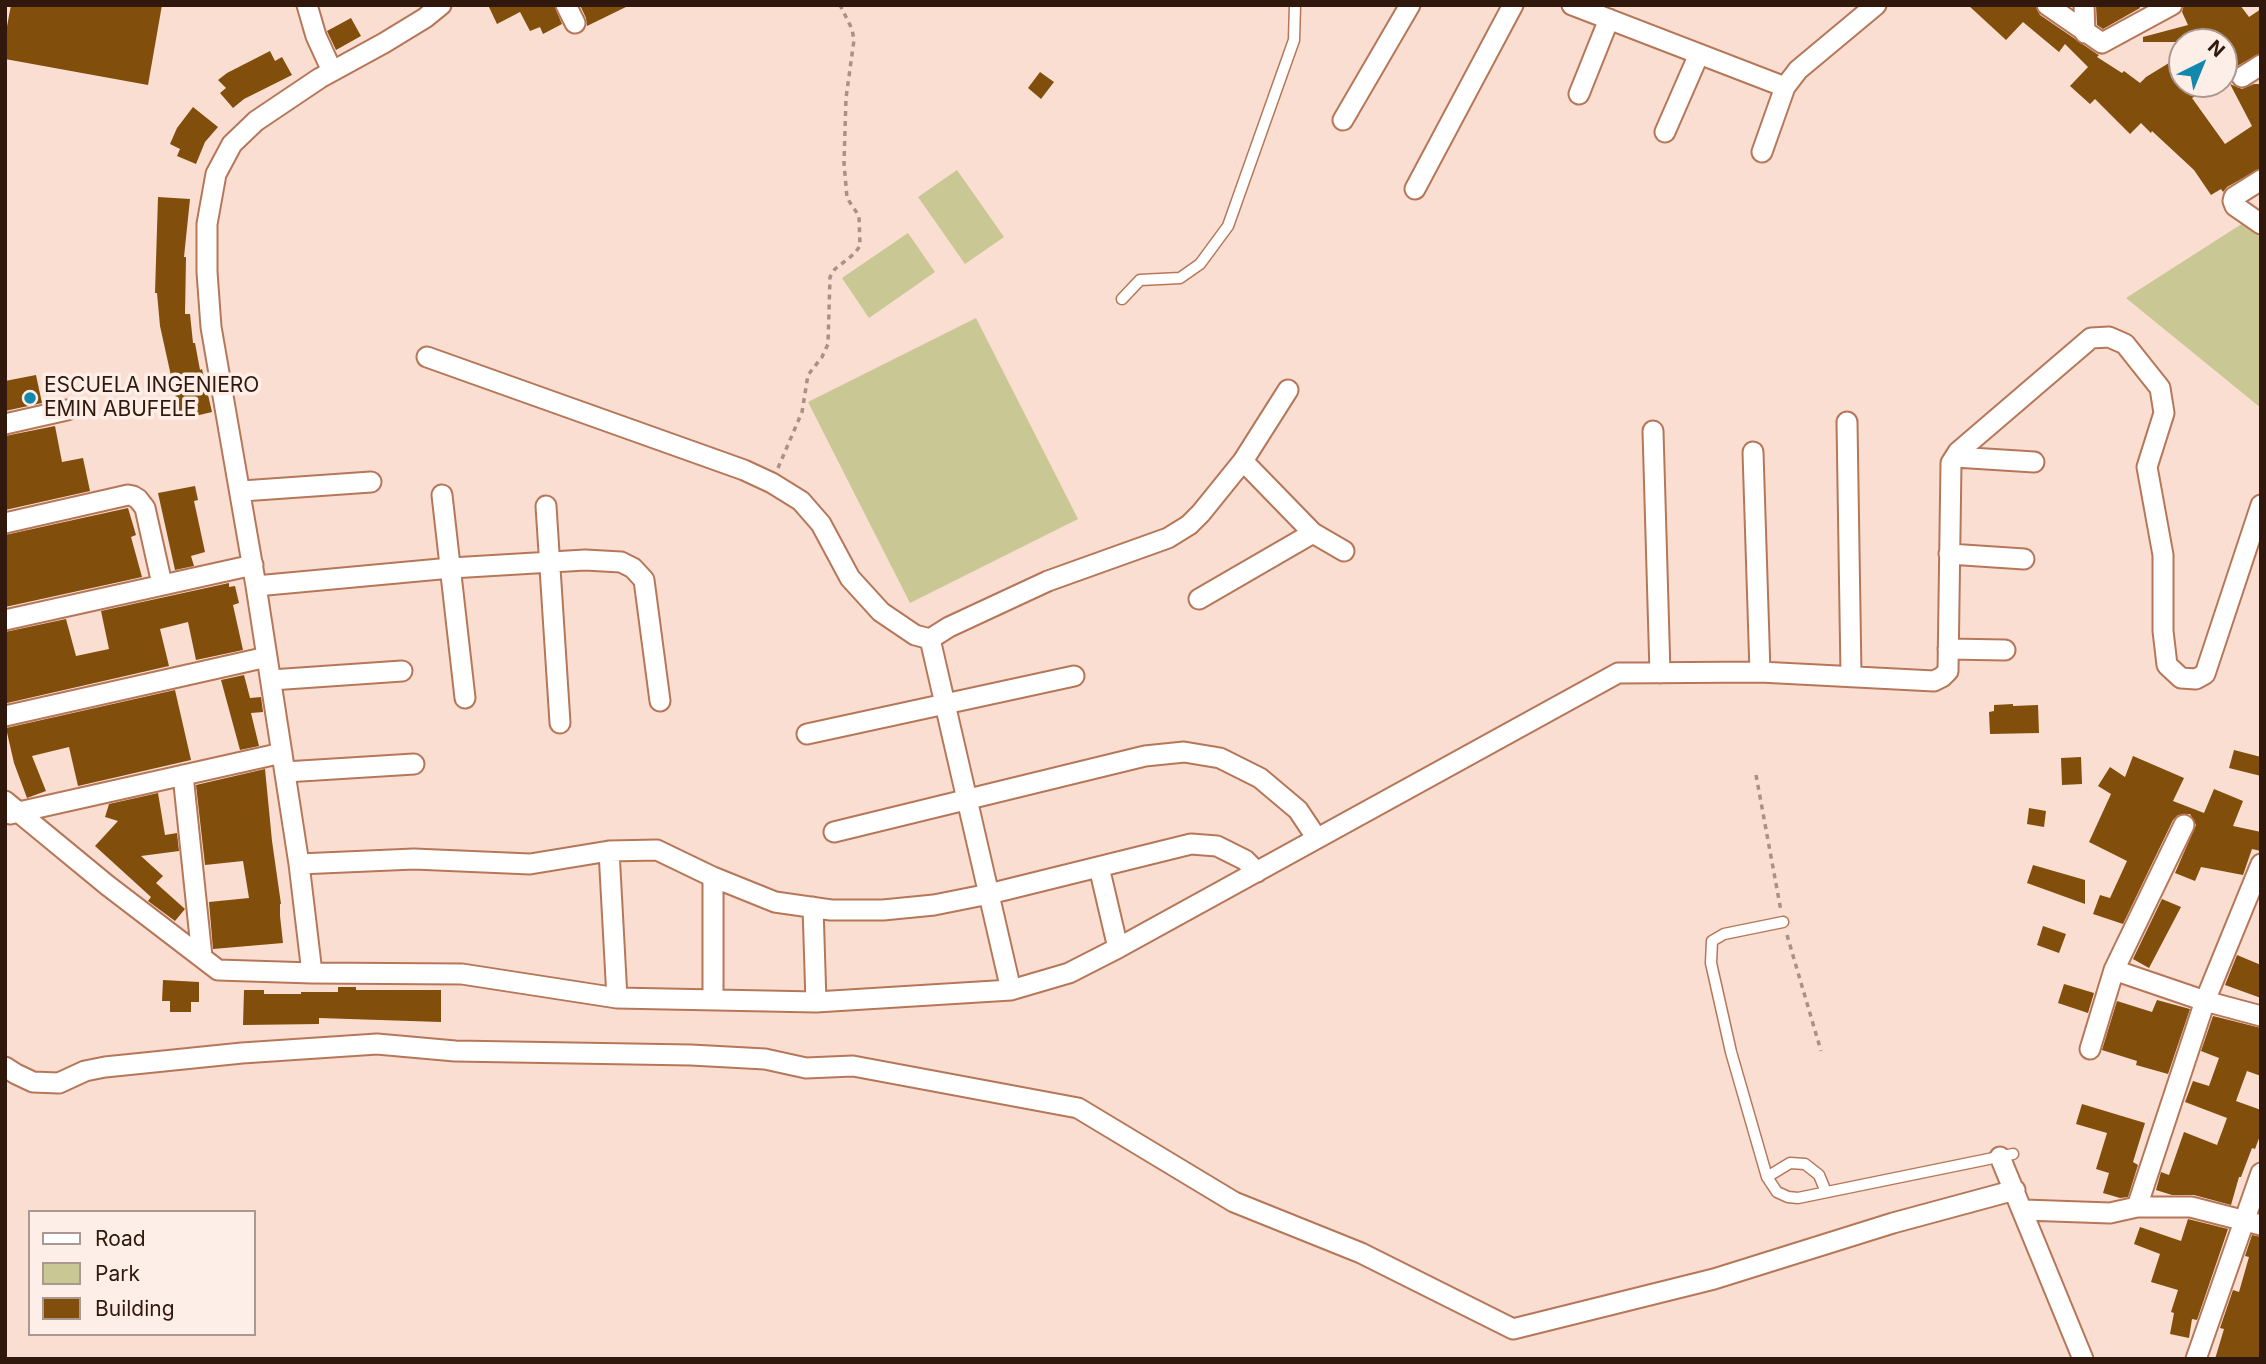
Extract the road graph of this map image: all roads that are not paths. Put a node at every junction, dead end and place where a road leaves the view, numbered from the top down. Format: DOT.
graph roads {
  1 [pos="307,5"];
  2 [pos="441,5"];
  3 [pos="1295,5"];
  4 [pos="1410,5"];
  5 [pos="1513,5"];
  6 [pos="1572,5"];
  7 [pos="1876,5"];
  8 [pos="2047,5"];
  9 [pos="2084,5"];
  10 [pos="2172,5"];
  11 [pos="1609,19"];
  12 [pos="2085,33"];
  13 [pos="1699,54"];
  14 [pos="2261,65"];
  15 [pos="332,71"];
  16 [pos="2242,77"];
  17 [pos="1785,88"];
  18 [pos="1578,94"];
  19 [pos="1343,120"];
  20 [pos="1665,132"];
  21 [pos="1762,152"];
  22 [pos="2261,180"];
  23 [pos="1415,189"];
  24 [pos="2261,223"];
  25 [pos="1122,299"];
  26 [pos="427,357"];
  27 [pos="1288,390"];
  28 [pos="67,410"];
  29 [pos="1847,422"];
  30 [pos="5,424"];
  31 [pos="1653,432"];
  32 [pos="1753,452"];
  33 [pos="1955,457"];
  34 [pos="1243,461"];
  35 [pos="2034,461"];
  36 [pos="371,482"];
  37 [pos="242,491"];
  38 [pos="442,495"];
  39 [pos="547,506"];
  40 [pos="2261,506"];
  41 [pos="5,523"];
  42 [pos="1313,533"];
  43 [pos="1344,551"];
  44 [pos="1949,554"];
  45 [pos="2024,559"];
  46 [pos="550,564"];
  47 [pos="253,565"];
  48 [pos="451,568"];
  49 [pos="162,584"];
  50 [pos="256,586"];
  51 [pos="1199,599"];
  52 [pos="5,620"];
  53 [pos="930,639"];
  54 [pos="1948,649"];
  55 [pos="2005,650"];
  56 [pos="267,657"];
  57 [pos="402,671"];
  58 [pos="1661,673"];
  59 [pos="1760,673"];
  60 [pos="1074,676"];
  61 [pos="1851,676"];
  62 [pos="271,680"];
  63 [pos="465,698"];
  64 [pos="660,701"];
  65 [pos="946,703"];
  66 [pos="5,716"];
  67 [pos="560,723"];
  68 [pos="807,734"];
  69 [pos="284,762"];
  70 [pos="414,764"];
  71 [pos="183,775"];
  72 [pos="968,799"];
  73 [pos="9,810"];
  74 [pos="2184,825"];
  75 [pos="834,832"];
  76 [pos="1316,837"];
  77 [pos="610,851"];
  78 [pos="299,864"];
  79 [pos="2261,864"];
  80 [pos="1099,867"];
  81 [pos="1257,872"];
  82 [pos="713,877"];
  83 [pos="989,894"];
  84 [pos="813,907"];
  85 [pos="1783,922"];
  86 [pos="1118,947"];
  87 [pos="201,957"];
  88 [pos="2114,970"];
  89 [pos="312,973"];
  90 [pos="1011,990"];
  91 [pos="617,998"];
  92 [pos="713,1000"];
  93 [pos="2205,1001"];
  94 [pos="817,1002"];
  95 [pos="2261,1016"];
  96 [pos="2090,1049"];
  97 [pos="5,1067"];
  98 [pos="2007,1155"];
  99 [pos="2261,1173"];
  100 [pos="1767,1177"];
  101 [pos="2015,1190"];
  102 [pos="1826,1192"];
  103 [pos="2137,1207"];
  104 [pos="2024,1210"];
  105 [pos="2252,1222"];
  106 [pos="2083,1359"];
  107 [pos="2196,1359"];
  1 -- 15 [label="street"];
  2 -- 15 [label="street"];
  3 -- 25 [label="lane"];
  4 -- 19 [label="street"];
  5 -- 23 [label="street"];
  6 -- 11 [label="street"];
  7 -- 17 [label="street"];
  8 -- 12 [label="street"];
  9 -- 12 [label="street"];
  10 -- 12 [label="street"];
  11 -- 13 [label="street"];
  11 -- 18 [label="street"];
  13 -- 17 [label="street"];
  13 -- 20 [label="street"];
  14 -- 16 [label="street"];
  15 -- 37 [label="street"];
  17 -- 21 [label="street"];
  22 -- 24 [label="street"];
  26 -- 53 [label="street"];
  27 -- 34 [label="street"];
  28 -- 30 [label="street"];
  29 -- 61 [label="street"];
  31 -- 58 [label="street"];
  32 -- 59 [label="street"];
  33 -- 35 [label="street"];
  33 -- 40 [label="street"];
  33 -- 44 [label="street"];
  34 -- 42 [label="street"];
  34 -- 53 [label="street"];
  36 -- 37 [label="street"];
  37 -- 47 [label="street"];
  38 -- 48 [label="street"];
  39 -- 46 [label="street"];
  41 -- 49 [label="street"];
  42 -- 43 [label="street"];
  42 -- 51 [label="street"];
  44 -- 45 [label="street"];
  44 -- 54 [label="street"];
  46 -- 48 [label="street"];
  46 -- 64 [label="street"];
  46 -- 67 [label="street"];
  47 -- 49 [label="street"];
  47 -- 50 [label="street"];
  48 -- 50 [label="street"];
  48 -- 63 [label="street"];
  49 -- 52 [label="street"];
  50 -- 56 [label="street"];
  53 -- 65 [label="street"];
  54 -- 55 [label="street"];
  54 -- 61 [label="street"];
  56 -- 62 [label="street"];
  56 -- 66 [label="street"];
  57 -- 62 [label="street"];
  58 -- 59 [label="street"];
  58 -- 76 [label="street"];
  59 -- 61 [label="street"];
  60 -- 65 [label="street"];
  62 -- 69 [label="street"];
  65 -- 68 [label="street"];
  65 -- 72 [label="street"];
  69 -- 70 [label="street"];
  69 -- 71 [label="street"];
  69 -- 78 [label="street"];
  71 -- 73 [label="street"];
  71 -- 87 [label="street"];
  72 -- 75 [label="street"];
  72 -- 76 [label="street"];
  72 -- 83 [label="street"];
  73 -- 87 [label="street"];
  74 -- 88 [label="street"];
  76 -- 81 [label="street"];
  77 -- 78 [label="street"];
  77 -- 82 [label="street"];
  77 -- 91 [label="street"];
  78 -- 89 [label="street"];
  79 -- 93 [label="street"];
  80 -- 81 [label="street"];
  80 -- 83 [label="street"];
  80 -- 86 [label="street"];
  81 -- 86 [label="street"];
  82 -- 84 [label="street"];
  82 -- 92 [label="street"];
  83 -- 84 [label="street"];
  83 -- 90 [label="street"];
  84 -- 94 [label="street"];
  85 -- 100 [label="lane"];
  86 -- 90 [label="street"];
  87 -- 89 [label="street"];
  88 -- 93 [label="street"];
  88 -- 96 [label="street"];
  89 -- 91 [label="street"];
  90 -- 94 [label="street"];
  91 -- 92 [label="street"];
  92 -- 94 [label="street"];
  93 -- 95 [label="street"];
  93 -- 103 [label="street"];
  97 -- 101 [label="street"];
  98 -- 101 [label="street"];
  98 -- 102 [label="lane"];
  99 -- 105 [label="street"];
  100 -- 102 [label="lane"];
  100 -- 102 [label="lane"];
  101 -- 104 [label="street"];
  103 -- 104 [label="street"];
  103 -- 105 [label="street"];
  104 -- 106 [label="street"];
  105 -- 107 [label="street"];
}
